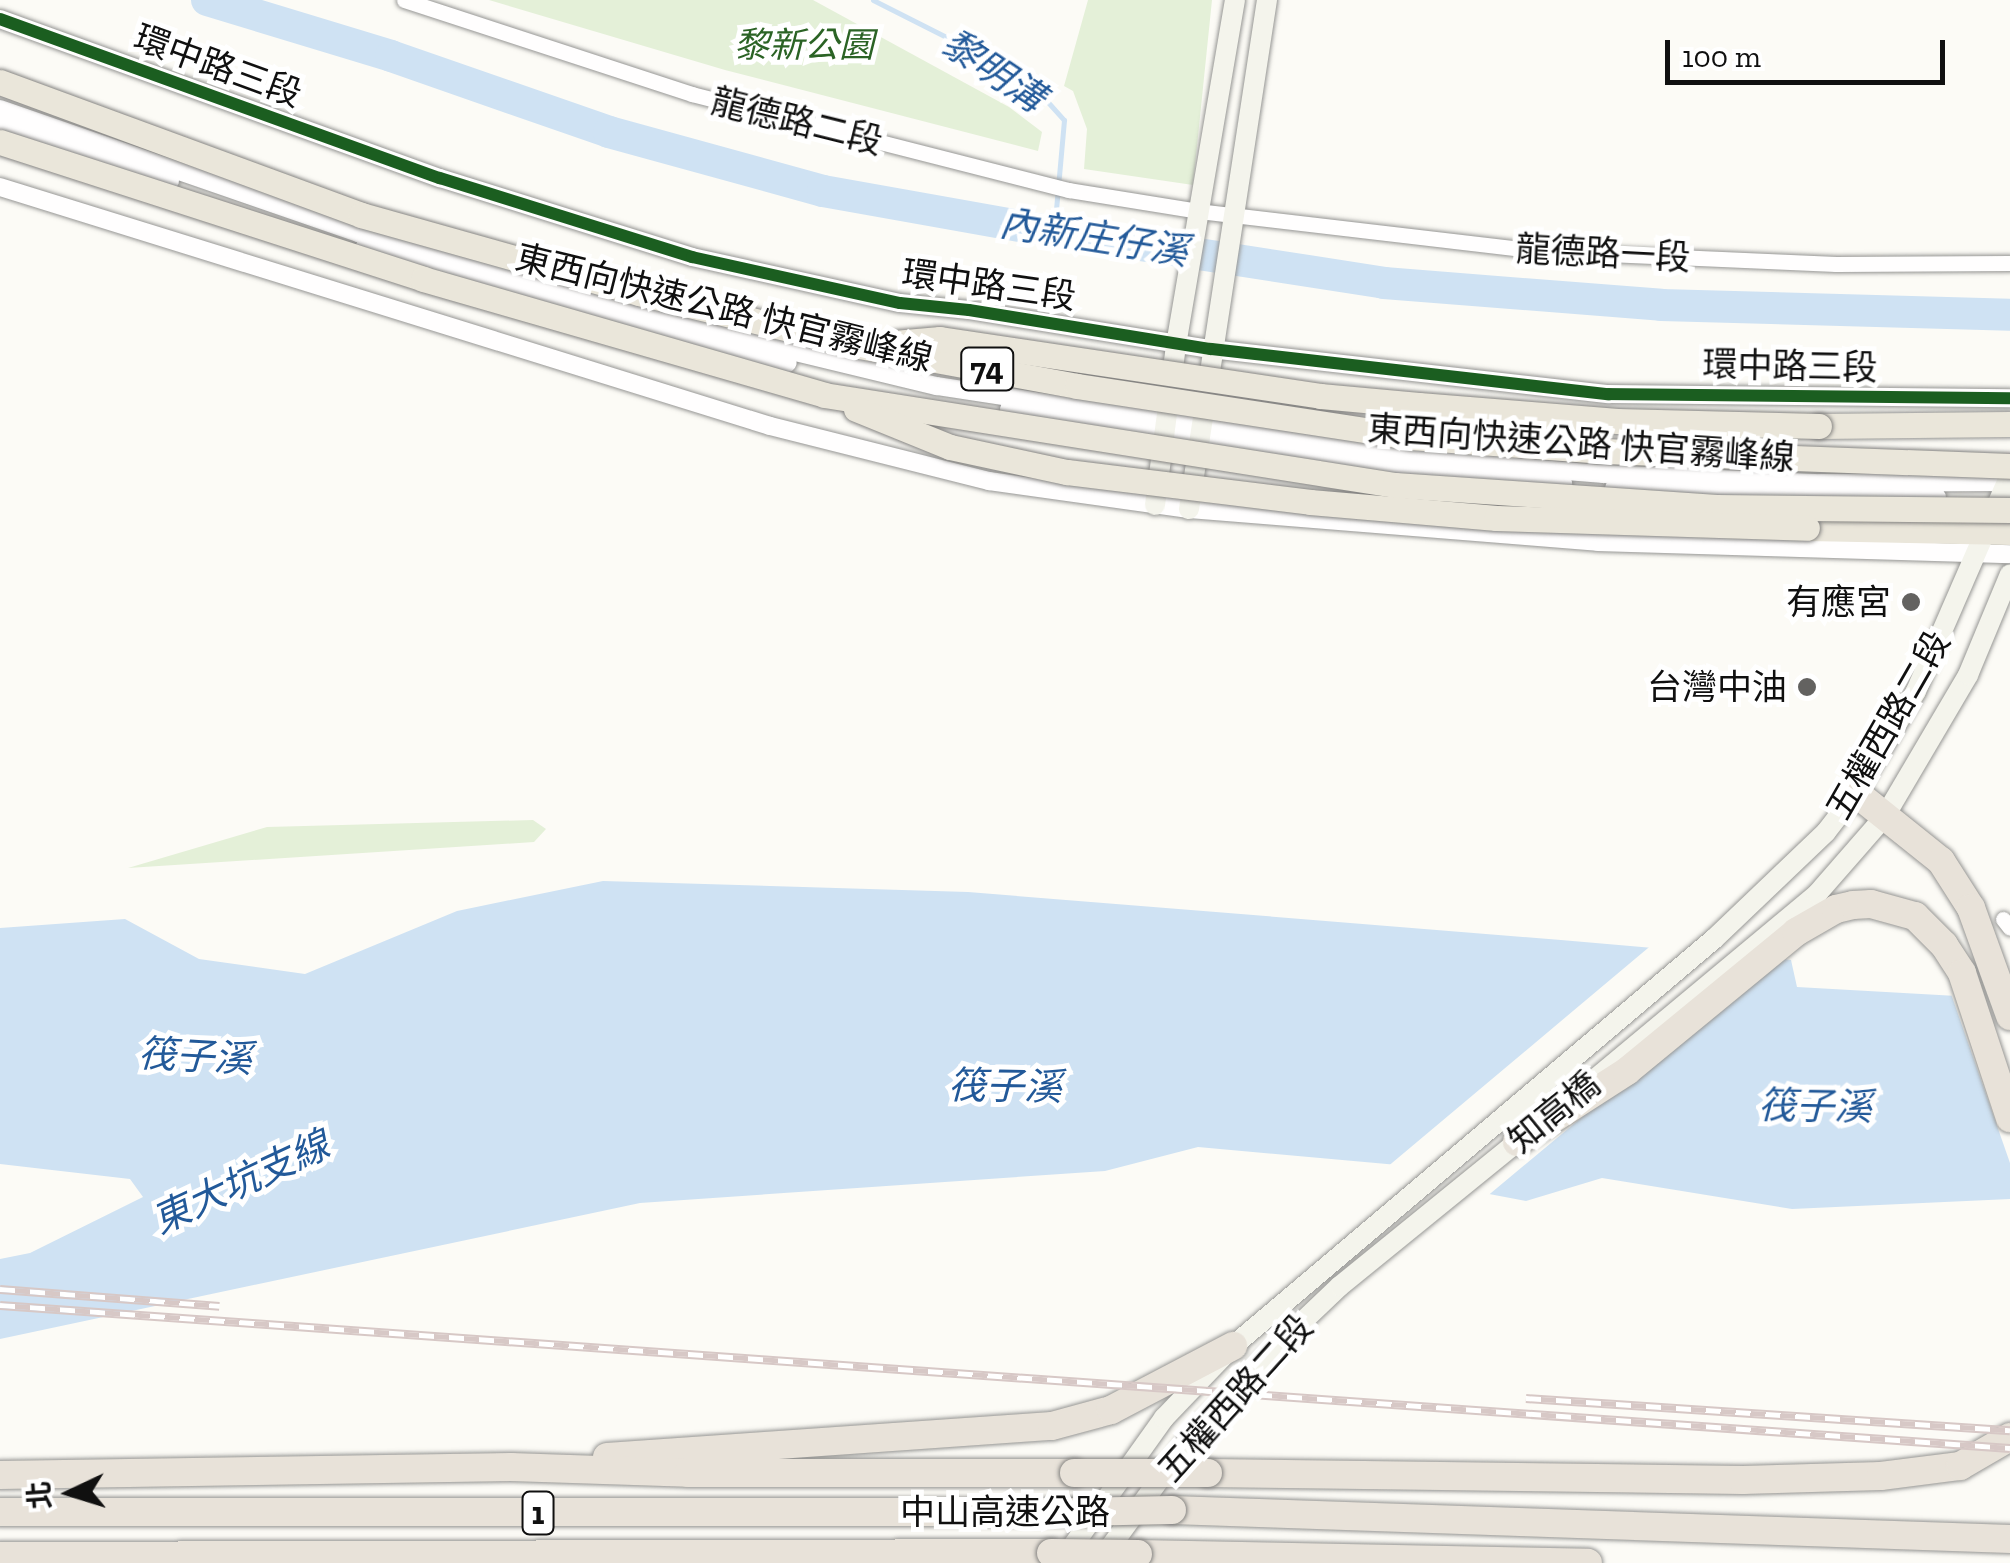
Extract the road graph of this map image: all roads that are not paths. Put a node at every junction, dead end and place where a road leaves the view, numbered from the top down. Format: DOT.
graph roads {
  1 [pos="404,0"];
  2 [pos="457,0"];
  3 [pos="1235,0"];
  4 [pos="1267,0"];
  5 [pos="452,17"];
  6 [pos="0,19"];
  7 [pos="0,82"];
  8 [pos="0,109"];
  9 [pos="0,122"];
  10 [pos="0,142"];
  11 [pos="0,188"];
  12 [pos="1198,212"];
  13 [pos="1230,216"];
  14 [pos="2010,263"];
  15 [pos="1176,345"];
  16 [pos="859,346"];
  17 [pos="1211,350"];
  18 [pos="824,395"];
  19 [pos="2010,398"];
  20 [pos="2010,424"];
  21 [pos="1165,428"];
  22 [pos="1198,434"];
  23 [pos="2008,487"];
  24 [pos="1156,505"];
  25 [pos="1189,509"];
  26 [pos="1992,540"];
  27 [pos="2010,554"];
  28 [pos="2010,574"];
  29 [pos="1856,794"];
  30 [pos="1884,816"];
  31 [pos="1768,937"];
  32 [pos="1714,939"];
  33 [pos="2010,1016"];
  34 [pos="2010,1118"];
  35 [pos="1518,1142"];
  36 [pos="1329,1266"];
  37 [pos="1340,1286"];
  38 [pos="1233,1346"];
  39 [pos="2010,1437"];
  40 [pos="511,1467"];
  41 [pos="0,1475"];
  42 [pos="0,1512"];
  43 [pos="2010,1539"];
  44 [pos="0,1556"];
  45 [pos="1056,1558"];
  46 [pos="1099,1563"];
  47 [pos="1588,1563"];
  1 -- 5 [label="street, 龍德路二段"];
  2 -- 5 [label="street"];
  3 -- 12 [label="main road"];
  4 -- 13 [label="main road"];
  5 -- 12 [label="street, 龍德路二段"];
  6 -- 15 [label="street, 環中路三段"];
  7 -- 16 [label="highway, 東西向快速公路 快官霧峰線 / 74, bridge"];
  8 -- 21 [label="street"];
  9 -- 21 [label="street"];
  10 -- 18 [label="highway, 東西向快速公路 快官霧峰線 / 74, bridge"];
  11 -- 24 [label="street"];
  12 -- 13 [label="street, 龍德路一段"];
  12 -- 15 [label="main road"];
  13 -- 14 [label="street, 龍德路一段"];
  13 -- 17 [label="main road"];
  15 -- 17 [label="street, 環中路三段"];
  15 -- 21 [label="main road"];
  16 -- 20 [label="highway, bridge"];
  16 -- 23 [label="highway, 東西向快速公路 快官霧峰線 / 74, bridge"];
  17 -- 19 [label="street, 環中路三段"];
  17 -- 22 [label="main road"];
  18 -- 23 [label="highway, 東西向快速公路 快官霧峰線 / 74, bridge"];
  18 -- 26 [label="highway, bridge"];
  21 -- 22 [label="street"];
  21 -- 24 [label="main road"];
  22 -- 23 [label="street"];
  22 -- 25 [label="main road"];
  23 -- 26 [label="main road, 五權西路二段"];
  24 -- 25 [label="street"];
  25 -- 26 [label="street"];
  26 -- 27 [label="street"];
  26 -- 29 [label="main road, 五權西路二段"];
  28 -- 30 [label="main road, 五權西路二段"];
  29 -- 30 [label="highway"];
  29 -- 32 [label="main road, 五權西路二段"];
  30 -- 31 [label="main road, 五權西路二段"];
  30 -- 33 [label="highway"];
  31 -- 35 [label="main road, 知高橋"];
  32 -- 36 [label="main road, 知高橋"];
  34 -- 35 [label="highway"];
  35 -- 37 [label="main road, 知高橋"];
  36 -- 38 [label="main road, 五權西路二段"];
  37 -- 46 [label="main road, 五權西路二段"];
  38 -- 40 [label="highway"];
  38 -- 45 [label="main road, 五權西路二段"];
  39 -- 40 [label="highway, bridge"];
  40 -- 41 [label="highway"];
  42 -- 43 [label="highway, 中山高速公路 / 1, bridge"];
  44 -- 45 [label="highway, 中山高速公路 / 1"];
  45 -- 47 [label="highway, 中山高速公路 / 1, bridge"];
}
